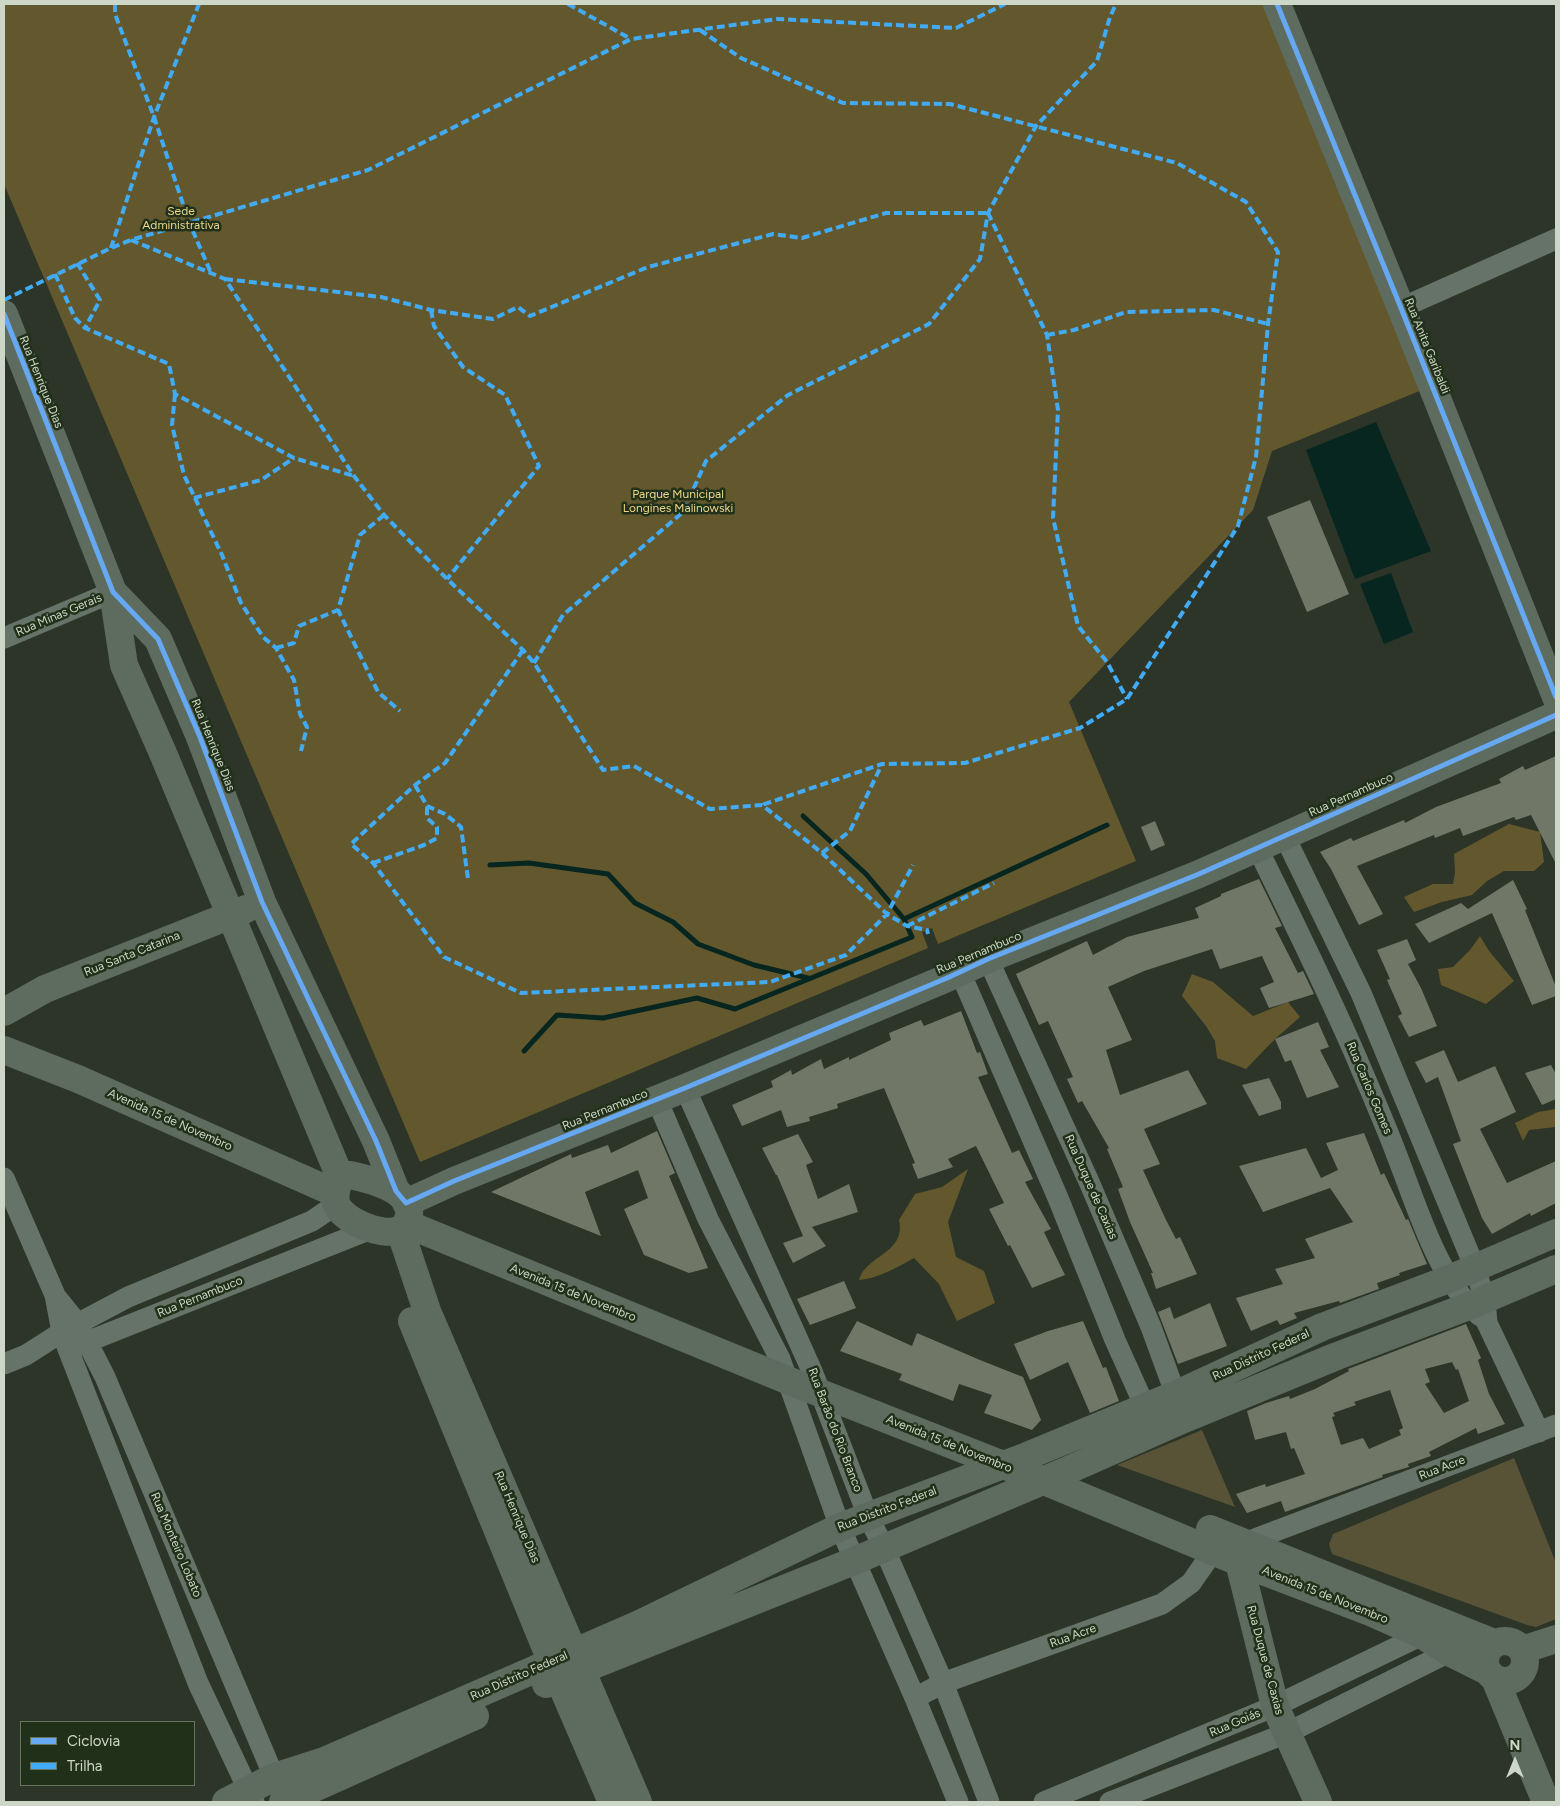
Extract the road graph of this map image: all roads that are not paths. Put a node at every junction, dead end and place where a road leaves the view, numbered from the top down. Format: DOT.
graph roads {
  1 [pos="1277,4"];
  2 [pos="1556,239"];
  3 [pos="1402,308"];
  4 [pos="4,314"];
  5 [pos="113,592"];
  6 [pos="4,638"];
  7 [pos="1556,697"];
  8 [pos="1556,715"];
  9 [pos="1284,835"];
  10 [pos="1257,847"];
  11 [pos="262,902"];
  12 [pos="230,915"];
  13 [pos="988,959"];
  14 [pos="960,972"];
  15 [pos="1361,993"];
  16 [pos="1334,1006"];
  17 [pos="4,1012"];
  18 [pos="4,1050"];
  19 [pos="685,1088"];
  20 [pos="657,1100"];
  21 [pos="1422,1137"];
  22 [pos="1395,1150"];
  23 [pos="4,1178"];
  24 [pos="1090,1184"];
  25 [pos="337,1191"];
  26 [pos="1058,1198"];
  27 [pos="736,1206"];
  28 [pos="396,1217"];
  29 [pos="708,1220"];
  30 [pos="1556,1233"];
  31 [pos="1475,1268"];
  32 [pos="1556,1269"];
  33 [pos="1449,1279"];
  34 [pos="1480,1310"];
  35 [pos="1322,1326"];
  36 [pos="73,1336"];
  37 [pos="1337,1356"];
  38 [pos="4,1364"];
  39 [pos="784,1370"];
  40 [pos="816,1381"];
  41 [pos="1145,1407"];
  42 [pos="1180,1407"];
  43 [pos="1548,1428"];
  44 [pos="1157,1431"];
  45 [pos="1014,1461"];
  46 [pos="1055,1476"];
  47 [pos="868,1516"];
  48 [pos="840,1527"];
  49 [pos="884,1548"];
  50 [pos="1214,1550"];
  51 [pos="1242,1552"];
  52 [pos="854,1561"];
  53 [pos="1422,1635"];
  54 [pos="1556,1639"];
  55 [pos="1494,1643"];
  56 [pos="1522,1650"];
  57 [pos="1449,1652"];
  58 [pos="566,1666"];
  59 [pos="1491,1675"];
  60 [pos="943,1683"];
  61 [pos="915,1698"];
  62 [pos="1275,1706"];
  63 [pos="1287,1733"];
  64 [pos="1153,1757"];
  65 [pos="1162,1781"];
  66 [pos="282,1796"];
  67 [pos="243,1798"];
  68 [pos="612,1802"];
  69 [pos="638,1802"];
  70 [pos="958,1802"];
  71 [pos="989,1802"];
  72 [pos="1044,1802"];
  73 [pos="1110,1802"];
  74 [pos="1318,1802"];
  75 [pos="1546,1802"];
  1 -- 3 [label="street, Rua Anita Garibaldi"];
  2 -- 3 [label="street"];
  3 -- 7 [label="street, Rua Anita Garibaldi"];
  4 -- 5 [label="street, Rua Henrique Dias"];
  5 -- 6 [label="street, Rua Minas Gerais"];
  5 -- 11 [label="street, Rua Henrique Dias"];
  5 -- 12 [label="street, Rua Henrique Dias"];
  8 -- 9 [label="street, Rua Pernambuco"];
  9 -- 10 [label="street, Rua Pernambuco"];
  9 -- 15 [label="street, Rua Carlos Gomes"];
  10 -- 13 [label="street, Rua Pernambuco"];
  10 -- 16 [label="street, Rua Carlos Gomes"];
  11 -- 12 [label="street, Rua Santa Catarina"];
  11 -- 28 [label="street, Rua Henrique Dias"];
  12 -- 17 [label="street, Rua Santa Catarina"];
  12 -- 25 [label="street, Rua Henrique Dias"];
  13 -- 14 [label="street, Rua Pernambuco"];
  13 -- 24 [label="street, Rua Duque de Caxias"];
  14 -- 19 [label="street, Rua Pernambuco"];
  14 -- 26 [label="street"];
  15 -- 16 [label="street"];
  15 -- 21 [label="street, Rua Carlos Gomes"];
  16 -- 22 [label="street, Rua Carlos Gomes"];
  18 -- 25 [label="street, Avenida 15 de Novembro"];
  19 -- 20 [label="street, Rua Pernambuco"];
  19 -- 27 [label="street, Rua Barão do Rio Branco"];
  20 -- 28 [label="street, Rua Pernambuco"];
  20 -- 29 [label="street"];
  21 -- 22 [label="street"];
  21 -- 31 [label="street, Rua Carlos Gomes"];
  22 -- 33 [label="street, Rua Carlos Gomes"];
  23 -- 36 [label="street, Rua Monteiro Lobato"];
  24 -- 26 [label="street"];
  24 -- 42 [label="street, Rua Duque de Caxias"];
  25 -- 28 [label="street, Avenida 15 de Novembro"];
  25 -- 28 [label="street, Avenida 15 de Novembro"];
  25 -- 36 [label="street, Rua Pernambuco"];
  26 -- 41 [label="street"];
  27 -- 29 [label="street"];
  27 -- 40 [label="street, Rua Barão do Rio Branco"];
  28 -- 36 [label="street, Rua Pernambuco"];
  28 -- 39 [label="street, Avenida 15 de Novembro"];
  28 -- 58 [label="street, Rua Henrique Dias"];
  29 -- 39 [label="street"];
  30 -- 31 [label="street, Rua Distrito Federal"];
  31 -- 33 [label="street, Rua Distrito Federal"];
  31 -- 34 [label="street, Rua Carlos Gomes"];
  32 -- 34 [label="street, Rua Distrito Federal"];
  33 -- 34 [label="street, Rua Carlos Gomes"];
  33 -- 35 [label="street, Rua Distrito Federal"];
  34 -- 37 [label="street, Rua Distrito Federal"];
  34 -- 43 [label="street, Rua Carlos Gomes"];
  35 -- 37 [label="street"];
  35 -- 42 [label="street, Rua Distrito Federal"];
  36 -- 38 [label="street, Rua Pernambuco"];
  36 -- 66 [label="street, Rua Monteiro Lobato"];
  36 -- 67 [label="street, Rua Monteiro Lobato"];
  37 -- 42 [label="street, Rua Distrito Federal"];
  39 -- 40 [label="street, Avenida 15 de Novembro"];
  39 -- 48 [label="street"];
  40 -- 45 [label="street, Avenida 15 de Novembro"];
  40 -- 47 [label="street, Rua Barão do Rio Branco"];
  41 -- 42 [label="street, Rua Distrito Federal"];
  41 -- 44 [label="street"];
  41 -- 45 [label="street, Rua Distrito Federal"];
  42 -- 44 [label="street, Rua Distrito Federal"];
  43 -- 51 [label="street, Rua Acre"];
  44 -- 46 [label="street, Rua Distrito Federal"];
  45 -- 46 [label="street, Avenida 15 de Novembro"];
  45 -- 47 [label="street, Rua Distrito Federal"];
  46 -- 49 [label="street, Rua Distrito Federal"];
  46 -- 50 [label="street, Avenida 15 de Novembro"];
  46 -- 51 [label="street, Avenida 15 de Novembro"];
  47 -- 48 [label="street, Rua Distrito Federal"];
  47 -- 49 [label="street, Rua Barão do Rio Branco"];
  48 -- 52 [label="street"];
  48 -- 58 [label="street, Rua Distrito Federal"];
  49 -- 52 [label="street, Rua Distrito Federal"];
  49 -- 60 [label="street, Rua Barão do Rio Branco"];
  50 -- 51 [label="street, Avenida 15 de Novembro"];
  50 -- 60 [label="street, Rua Acre"];
  51 -- 53 [label="street, Avenida 15 de Novembro"];
  51 -- 55 [label="street, Avenida 15 de Novembro"];
  51 -- 62 [label="street, Rua Duque de Caxias"];
  52 -- 58 [label="street, Rua Distrito Federal"];
  52 -- 61 [label="street"];
  53 -- 57 [label="street, Avenida 15 de Novembro"];
  53 -- 62 [label="street, Rua Goiás"];
  54 -- 56 [label="street"];
  55 -- 56 [label="street, Avenida 15 de Novembro"];
  55 -- 59 [label="street"];
  56 -- 59 [label="street"];
  57 -- 59 [label="street, Avenida 15 de Novembro"];
  57 -- 63 [label="street"];
  58 -- 66 [label="street, Rua Distrito Federal"];
  58 -- 68 [label="street, Rua Henrique Dias"];
  58 -- 69 [label="street, Rua Henrique Dias"];
  59 -- 75 [label="street"];
  60 -- 61 [label="street, Rua Acre"];
  60 -- 71 [label="street, Rua Barão do Rio Branco"];
  61 -- 70 [label="street"];
  62 -- 63 [label="street, Rua Duque de Caxias"];
  62 -- 64 [label="street, Rua Goiás"];
  63 -- 65 [label="street"];
  63 -- 74 [label="street, Rua Duque de Caxias"];
  64 -- 65 [label="street"];
  64 -- 72 [label="street, Rua Goiás"];
  65 -- 73 [label="street"];
  66 -- 67 [label="street, Rua Distrito Federal"];
}
